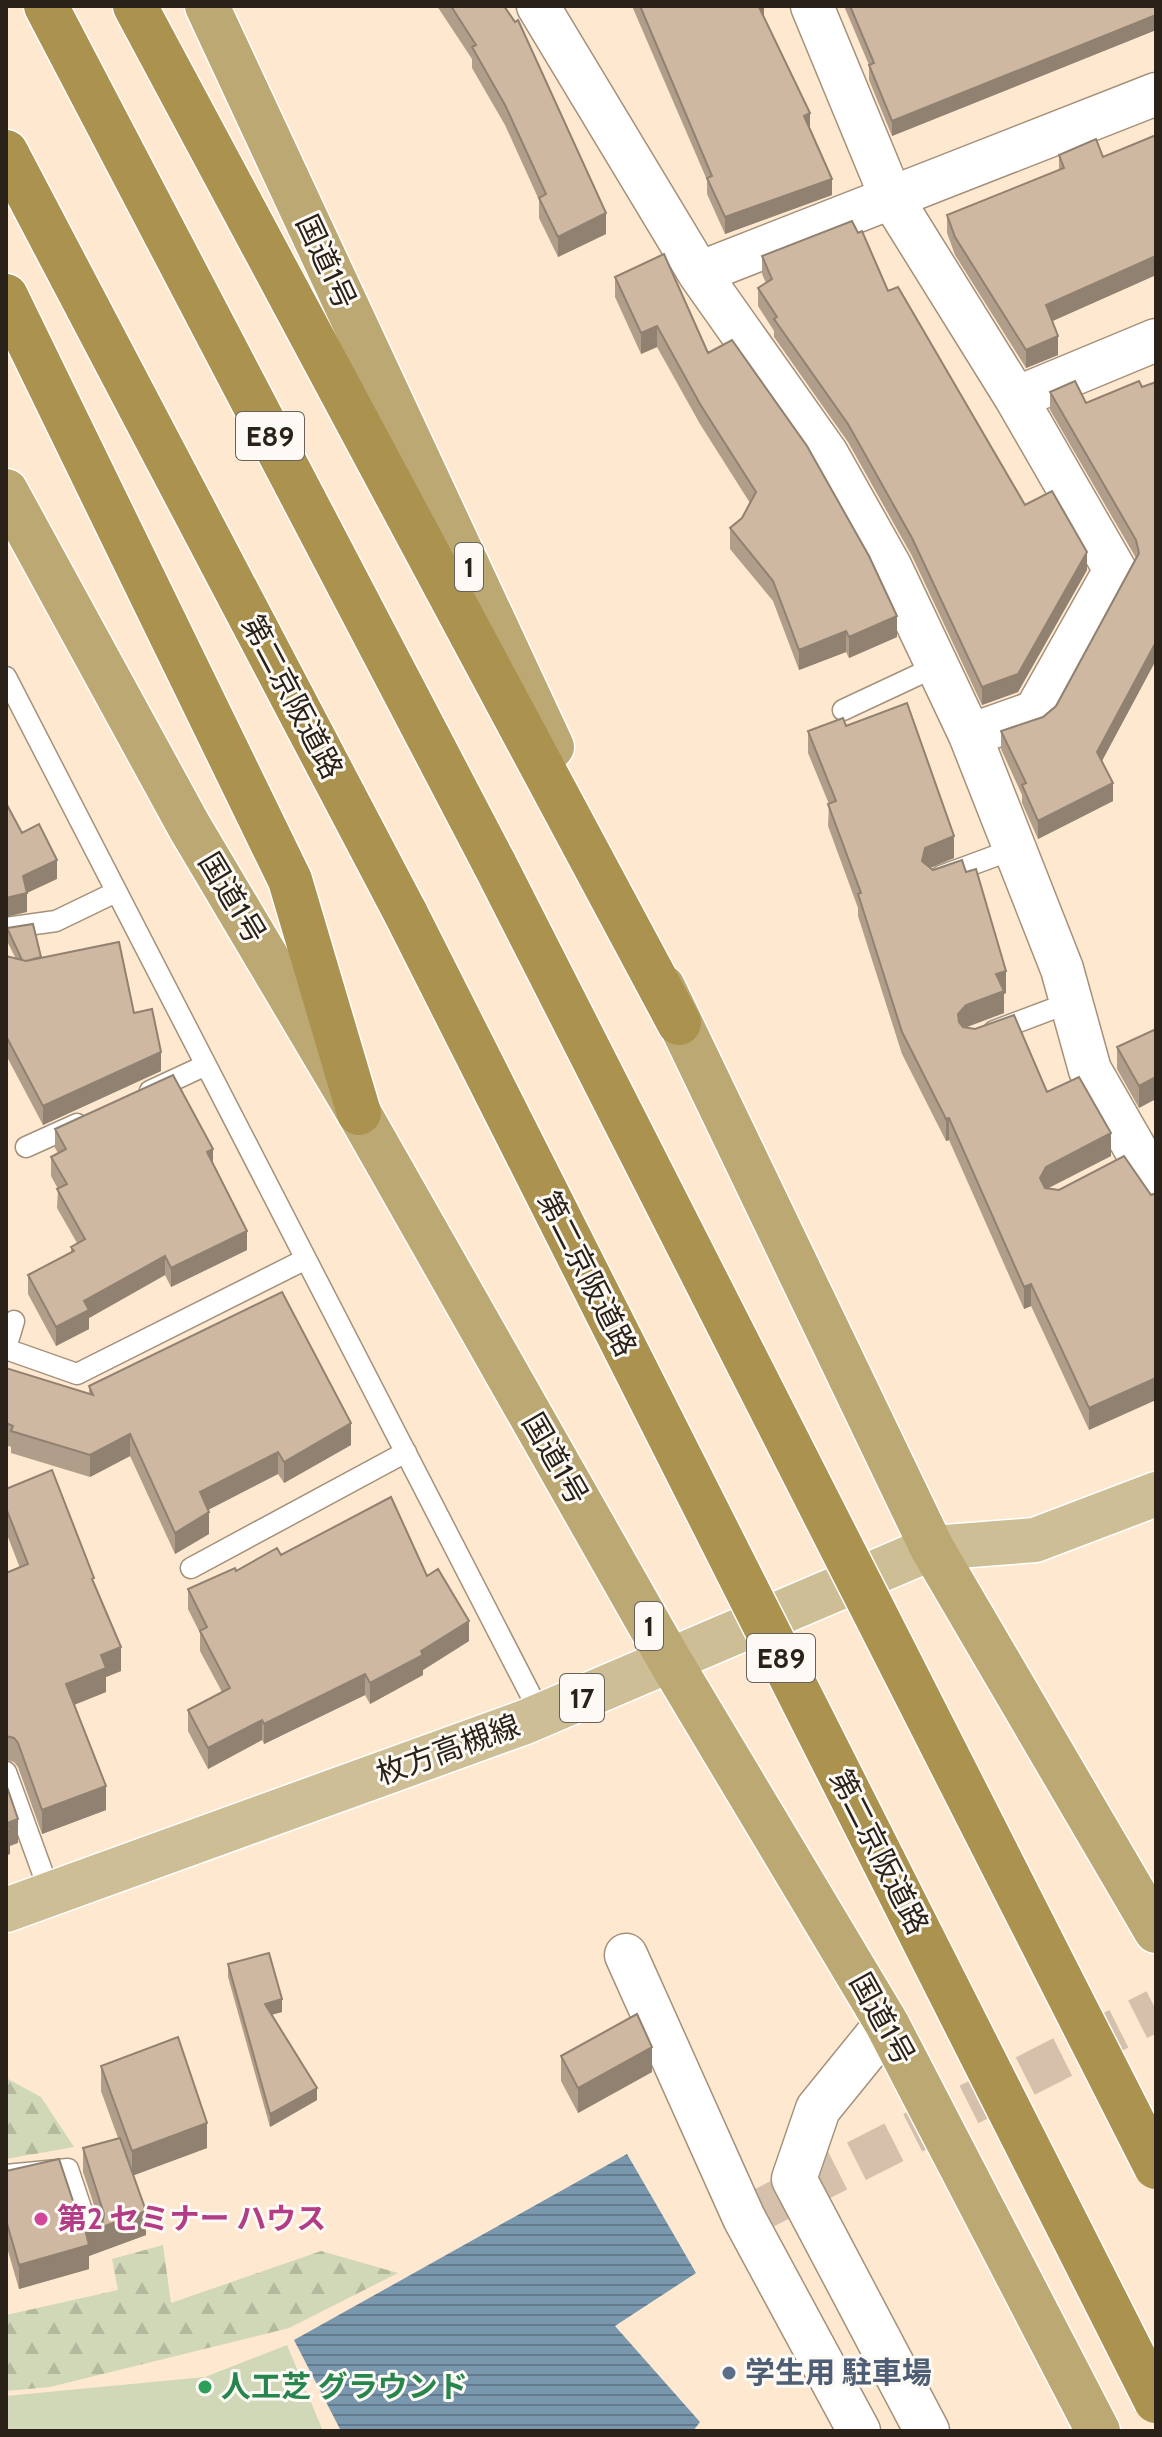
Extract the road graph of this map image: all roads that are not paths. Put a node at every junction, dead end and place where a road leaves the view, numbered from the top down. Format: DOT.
graph roads {
  1 [pos="46,6"];
  2 [pos="135,6"];
  3 [pos="207,6"];
  4 [pos="538,6"];
  5 [pos="812,6"];
  6 [pos="1156,94"];
  7 [pos="6,152"];
  8 [pos="891,197"];
  9 [pos="699,273"];
  10 [pos="6,296"];
  11 [pos="1156,340"];
  12 [pos="1016,398"];
  13 [pos="6,491"];
  14 [pos="937,666"];
  15 [pos="6,677"];
  16 [pos="843,710"];
  17 [pos="970,735"];
  18 [pos="1014,849"];
  19 [pos="934,879"];
  20 [pos="116,892"];
  21 [pos="6,928"];
  22 [pos="1071,1002"];
  23 [pos="679,1023"];
  24 [pos="971,1039"];
  25 [pos="206,1065"];
  26 [pos="137,1097"];
  27 [pos="359,1113"];
  28 [pos="95,1116"];
  29 [pos="26,1147"];
  30 [pos="1137,1170"];
  31 [pos="306,1259"];
  32 [pos="14,1321"];
  33 [pos="6,1349"];
  34 [pos="406,1452"];
  35 [pos="1156,1494"];
  36 [pos="932,1548"];
  37 [pos="191,1568"];
  38 [pos="670,1661"];
  39 [pos="541,1715"];
  40 [pos="6,1772"];
  41 [pos="50,1893"];
  42 [pos="6,1910"];
  43 [pos="1156,1931"];
  44 [pos="626,1955"];
  45 [pos="887,2024"];
  46 [pos="1156,2167"];
  47 [pos="6,2175"];
  48 [pos="92,2241"];
  49 [pos="1156,2401"];
  50 [pos="859,2431"];
  51 [pos="927,2431"];
  52 [pos="1098,2431"];
  1 -- 46 [label="highway, E89, bridge"];
  2 -- 23 [label="highway"];
  3 -- 23 [label="highway, 国道1号 / 1"];
  4 -- 9 [label="street"];
  5 -- 8 [label="street"];
  6 -- 8 [label="street"];
  7 -- 49 [label="highway, 第二京阪道路 / E89, bridge"];
  8 -- 9 [label="street"];
  8 -- 12 [label="street"];
  9 -- 14 [label="street"];
  10 -- 27 [label="highway"];
  11 -- 12 [label="street"];
  12 -- 17 [label="street"];
  13 -- 27 [label="highway, 国道1号 / 1"];
  14 -- 16 [label="lane"];
  14 -- 17 [label="street"];
  15 -- 20 [label="lane"];
  17 -- 18 [label="street"];
  18 -- 19 [label="lane"];
  18 -- 22 [label="street"];
  20 -- 21 [label="lane"];
  20 -- 25 [label="lane"];
  22 -- 24 [label="lane"];
  22 -- 30 [label="street"];
  23 -- 36 [label="highway, 国道1号 / 1"];
  25 -- 26 [label="lane"];
  25 -- 31 [label="lane"];
  27 -- 38 [label="highway, 国道1号 / 1"];
  28 -- 29 [label="lane"];
  31 -- 33 [label="lane"];
  31 -- 34 [label="lane"];
  32 -- 33 [label="lane"];
  34 -- 37 [label="lane"];
  34 -- 39 [label="lane"];
  35 -- 36 [label="main road, 枚方高槻線 / 17"];
  36 -- 38 [label="main road, 枚方高槻線 / 17"];
  36 -- 43 [label="highway, 国道1号 / 1"];
  38 -- 39 [label="main road, 枚方高槻線 / 17"];
  38 -- 45 [label="highway, 国道1号 / 1"];
  39 -- 41 [label="main road, 枚方高槻線 / 17"];
  40 -- 41 [label="lane"];
  41 -- 42 [label="main road, 枚方高槻線 / 17"];
  44 -- 50 [label="street"];
  45 -- 51 [label="street"];
  45 -- 52 [label="highway, 国道1号 / 1"];
  47 -- 48 [label="lane"];
}
